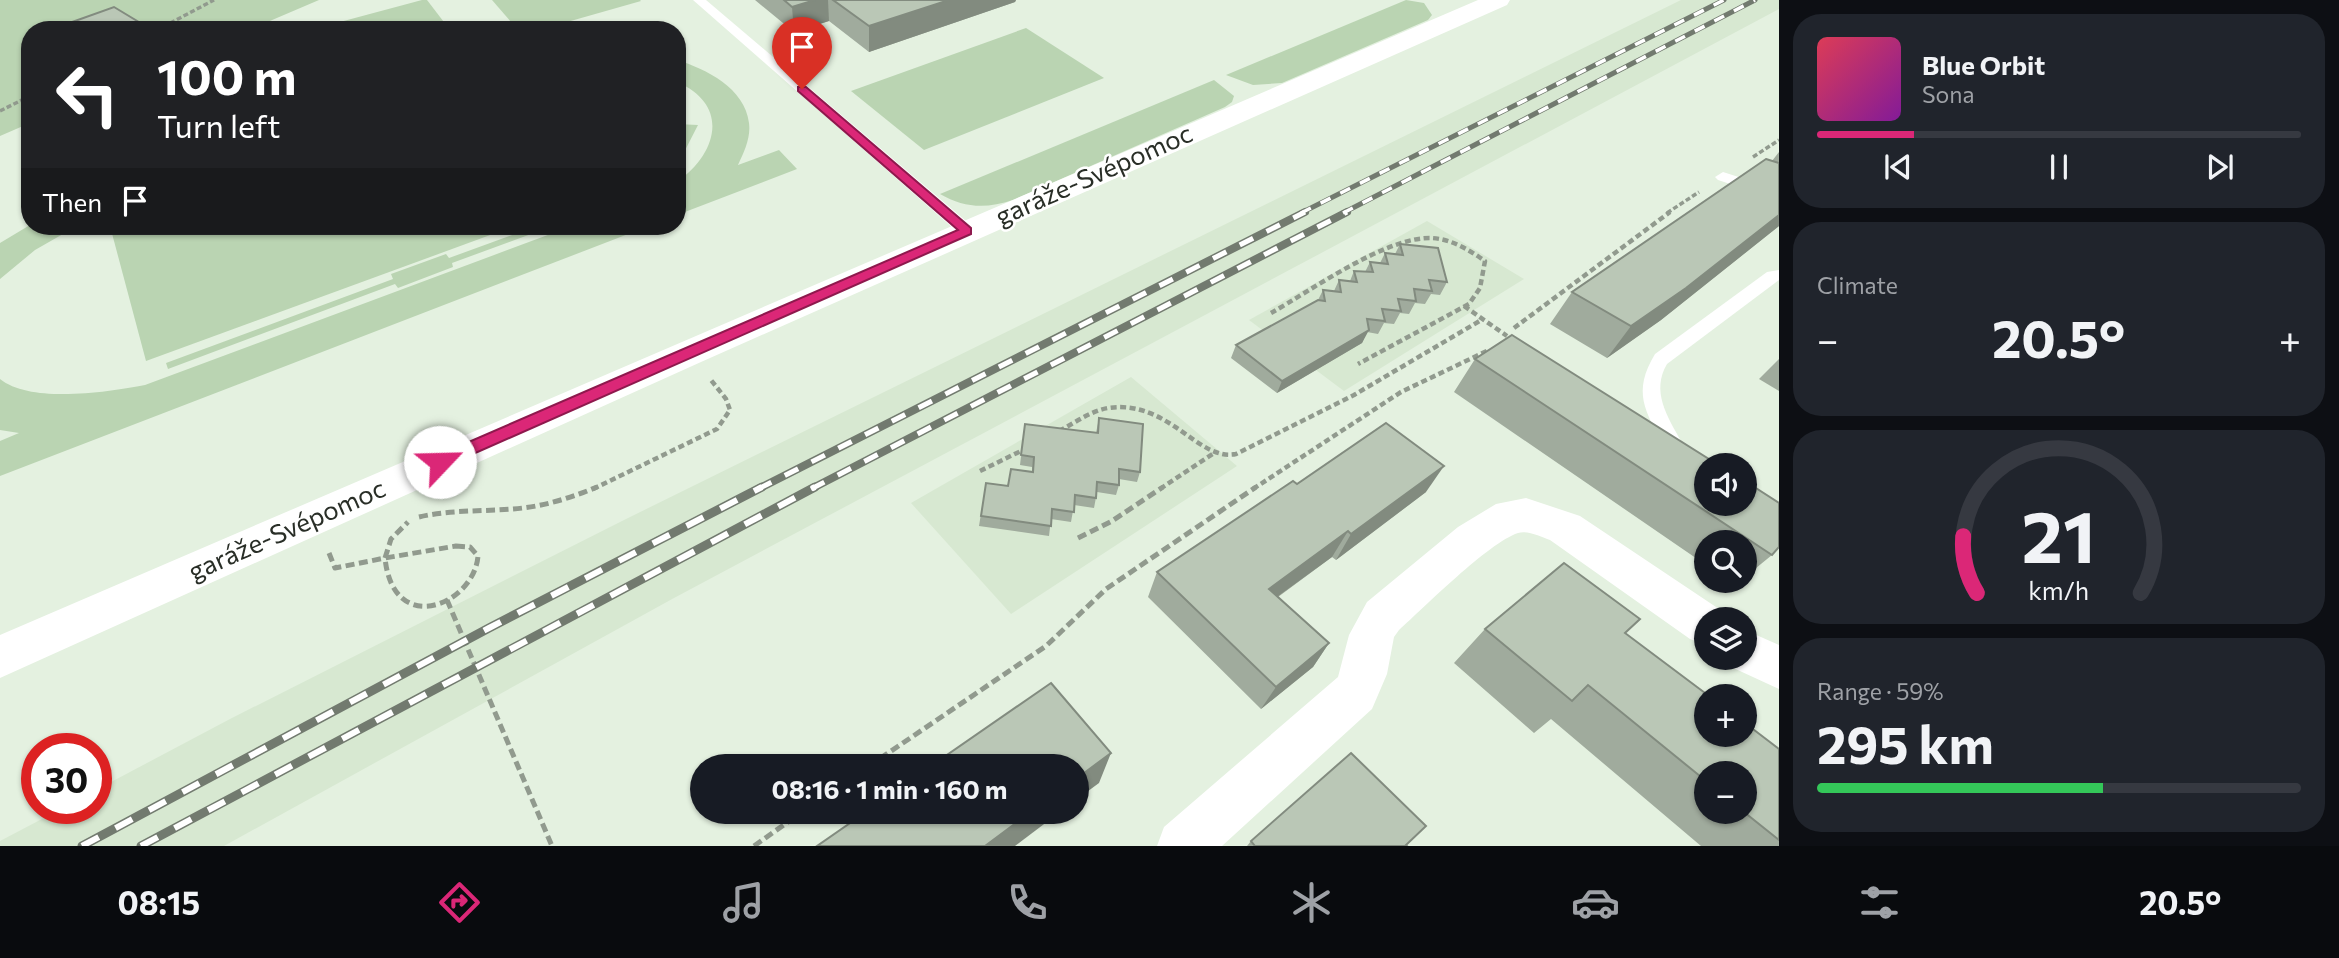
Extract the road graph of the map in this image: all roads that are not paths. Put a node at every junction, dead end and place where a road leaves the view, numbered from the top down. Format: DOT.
graph roads {
  1 [pos="699,0"];
  2 [pos="1497,0"];
  3 [pos="1723,177"];
  4 [pos="1779,195"];
  5 [pos="967,231"];
  6 [pos="1779,275"];
  7 [pos="1624,411"];
  8 [pos="1684,450"];
  9 [pos="1694,617"];
  10 [pos="0,657"];
  11 [pos="1757,657"];
  12 [pos="1779,668"];
  13 [pos="1183,846"];
  1 -- 5 [label="lane"];
  2 -- 5 [label="street, garáže-Svépomoc"];
  3 -- 4 [label="lane"];
  5 -- 10 [label="street, garáže-Svépomoc"];
  6 -- 8 [label="lane"];
  7 -- 8 [label="street"];
  9 -- 13 [label="street"];
  11 -- 12 [label="street"];
}
